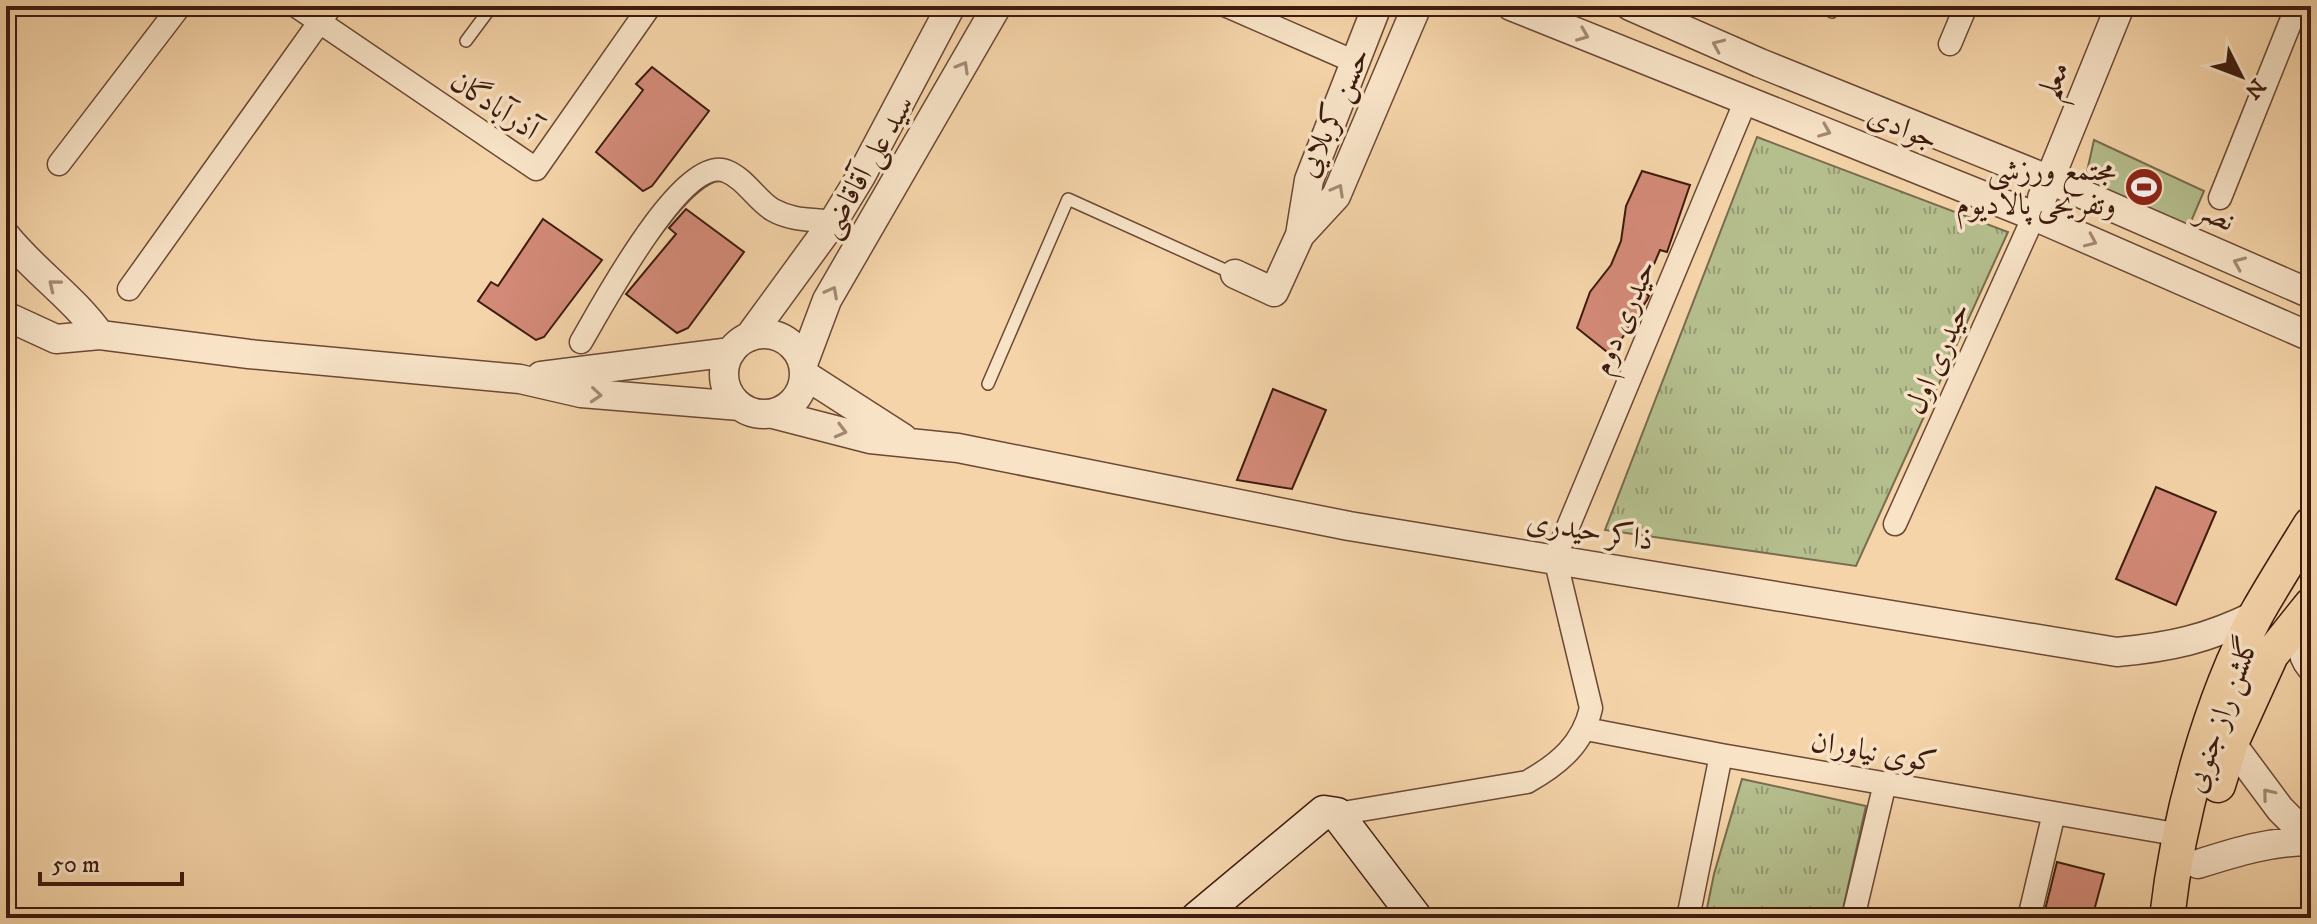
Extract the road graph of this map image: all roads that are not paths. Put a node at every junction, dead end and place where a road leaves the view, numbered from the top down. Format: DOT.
graph roads {
  1 [pos="180,6"];
  2 [pos="296,6"];
  3 [pos="492,6"];
  4 [pos="650,6"];
  5 [pos="951,6"];
  6 [pos="997,6"];
  7 [pos="1227,6"];
  8 [pos="1377,6"];
  9 [pos="1417,6"];
  10 [pos="1511,6"];
  11 [pos="1630,6"];
  12 [pos="1966,6"];
  13 [pos="2120,6"];
  14 [pos="2297,6"];
  15 [pos="325,14"];
  16 [pos="466,41"];
  17 [pos="1950,44"];
  18 [pos="1355,62"];
  19 [pos="1760,63"];
  20 [pos="1746,100"];
  21 [pos="59,164"];
  22 [pos="2050,180"];
  23 [pos="2220,198"];
  24 [pos="2034,216"];
  25 [pos="833,222"];
  26 [pos="1300,235"];
  27 [pos="6,236"];
  28 [pos="861,240"];
  29 [pos="1235,274"];
  30 [pos="129,289"];
  31 [pos="2311,294"];
  32 [pos="6,316"];
  33 [pos="100,335"];
  34 [pos="2311,337"];
  35 [pos="581,342"];
  36 [pos="740,345"];
  37 [pos="804,370"];
  38 [pos="520,379"];
  39 [pos="988,384"];
  40 [pos="740,406"];
  41 [pos="773,414"];
  42 [pos="910,442"];
  43 [pos="1895,524"];
  44 [pos="2311,524"];
  45 [pos="1555,558"];
  46 [pos="2311,605"];
  47 [pos="2311,614"];
  48 [pos="2256,615"];
  49 [pos="2311,667"];
  50 [pos="1586,729"];
  51 [pos="2231,743"];
  52 [pos="1721,755"];
  53 [pos="1885,783"];
  54 [pos="2054,813"];
  55 [pos="1337,814"];
  56 [pos="2181,835"];
  57 [pos="2311,841"];
  58 [pos="2198,864"];
  59 [pos="1410,916"];
  60 [pos="1197,918"];
  61 [pos="1688,918"];
  62 [pos="1853,918"];
  63 [pos="2029,918"];
  64 [pos="2167,918"];
  65 [pos="2190,918"];
  1 -- 21 [label="street"];
  2 -- 15 [label="street, آذرآبادگان"];
  3 -- 16 [label="lane"];
  4 -- 15 [label="street, آذرآبادگان"];
  5 -- 25 [label="street"];
  28 -- 6 [label="street, سید علی آقاقاضی, one-way"];
  7 -- 18 [label="street"];
  8 -- 18 [label="street, حسن کربلایی"];
  26 -- 9 [label="street, حسن کربلایی, one-way"];
  10 -- 20 [label="street, جوادی, one-way"];
  19 -- 11 [label="street, جوادی, one-way"];
  12 -- 17 [label="street"];
  13 -- 22 [label="street, معلم"];
  14 -- 23 [label="street"];
  15 -- 30 [label="street"];
  18 -- 26 [label="street, حسن کربلایی"];
  19 -- 20 [label="street"];
  19 -- 22 [label="street, جوادی"];
  20 -- 24 [label="street, جوادی, one-way"];
  20 -- 45 [label="street, حیدری دوم"];
  22 -- 24 [label="street, معلم"];
  31 -- 22 [label="street, نصر, one-way"];
  24 -- 34 [label="street, جوادی, one-way"];
  24 -- 43 [label="street, حیدری اول"];
  25 -- 28 [label="street"];
  25 -- 35 [label="street"];
  25 -- 36 [label="street"];
  26 -- 29 [label="street"];
  33 -- 27 [label="street, one-way"];
  37 -- 28 [label="street, سید علی آقاقاضی, one-way"];
  29 -- 39 [label="lane"];
  32 -- 33 [label="street"];
  33 -- 38 [label="street"];
  36 -- 37 [label="street"];
  36 -- 38 [label="street"];
  36 -- 40 [label="street"];
  37 -- 41 [label="street"];
  37 -- 42 [label="street"];
  38 -- 40 [label="street, one-way"];
  40 -- 41 [label="street"];
  41 -- 42 [label="street, ذاکر حیدری, one-way"];
  42 -- 45 [label="street, ذاکر حیدری"];
  44 -- 48 [label="main road, گلشن راز جنوبی"];
  45 -- 48 [label="street, ذاکر حیدری"];
  45 -- 50 [label="street"];
  46 -- 51 [label="main road, گلشن راز جنوبی"];
  47 -- 49 [label="street"];
  48 -- 56 [label="main road, گلشن راز جنوبی"];
  50 -- 52 [label="street, کوی نیاوران"];
  50 -- 55 [label="street"];
  57 -- 51 [label="street, one-way"];
  51 -- 58 [label="main road, گلشن راز جنوبی"];
  52 -- 53 [label="street, کوی نیاوران"];
  52 -- 61 [label="street"];
  53 -- 54 [label="street, کوی نیاوران"];
  53 -- 62 [label="street"];
  54 -- 56 [label="street, کوی نیاوران"];
  54 -- 63 [label="street"];
  55 -- 59 [label="main road"];
  55 -- 60 [label="main road"];
  56 -- 64 [label="main road, گلشن راز جنوبی"];
  57 -- 58 [label="street"];
  58 -- 65 [label="main road, گلشن راز جنوبی"];
}
